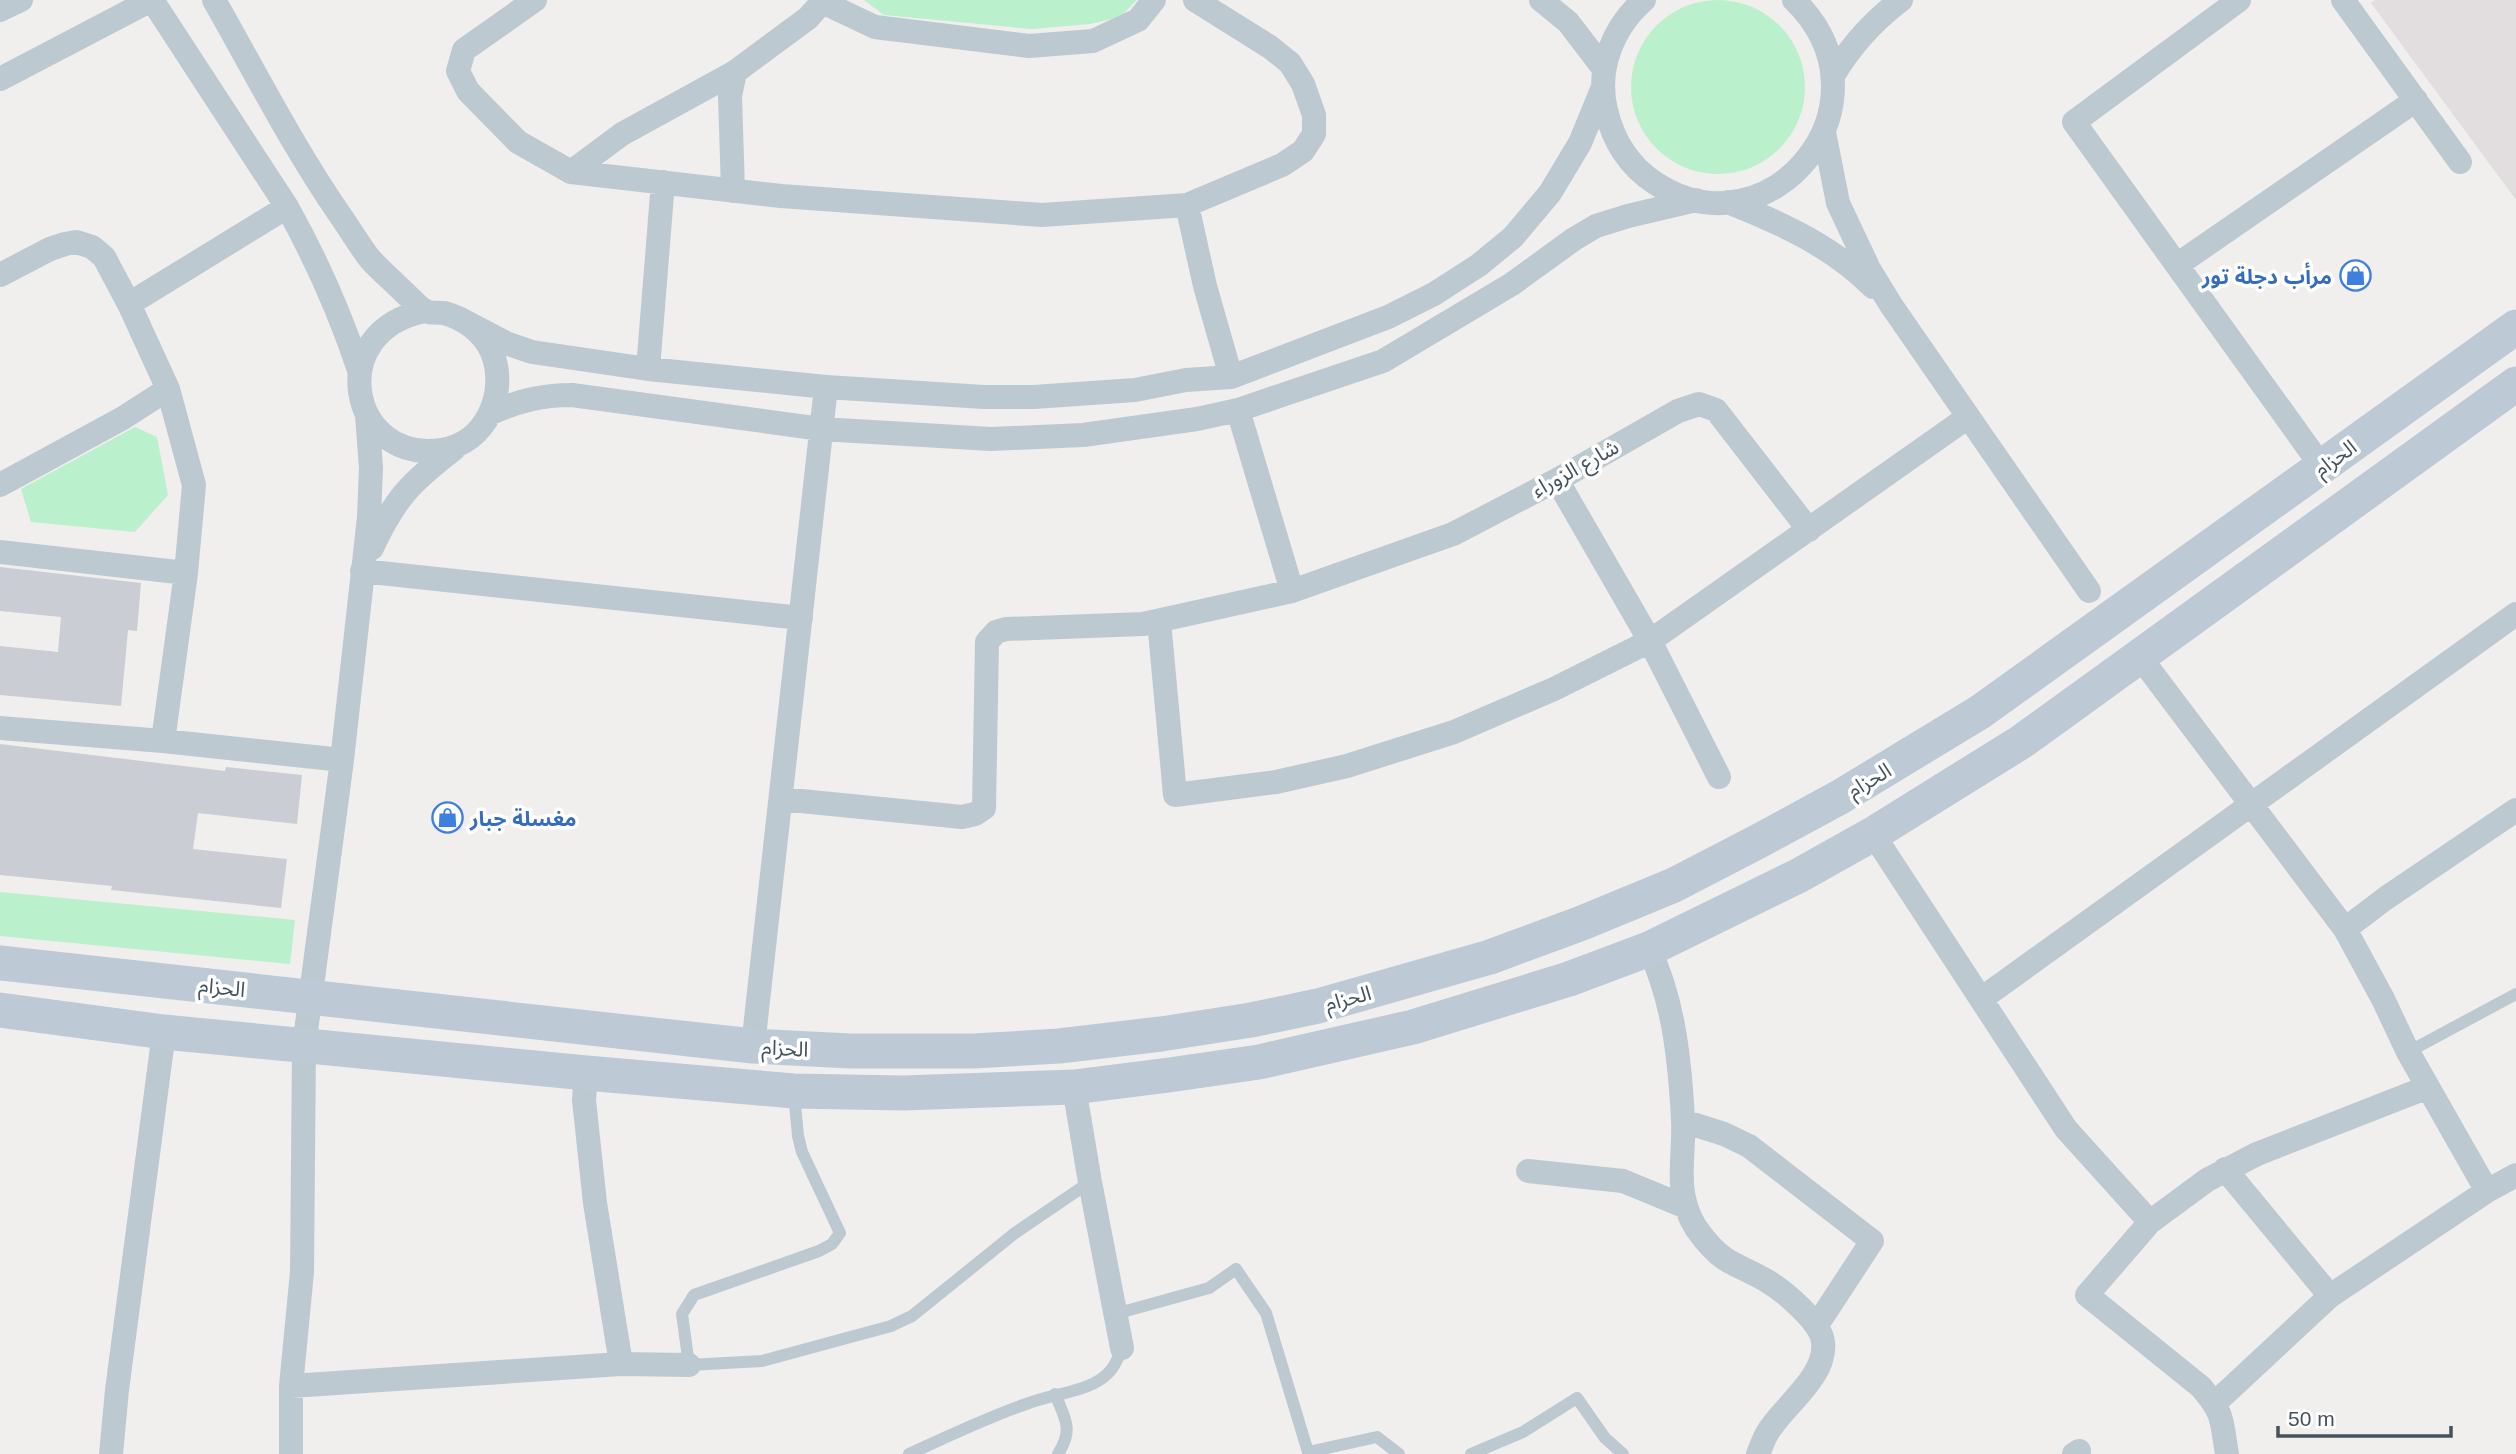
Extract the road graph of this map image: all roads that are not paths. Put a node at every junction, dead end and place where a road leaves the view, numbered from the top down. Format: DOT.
graph roads {
  1 [pos="21,0"];
  2 [pos="152,0"];
  3 [pos="214,0"];
  4 [pos="535,0"];
  5 [pos="1154,0"];
  6 [pos="1195,0"];
  7 [pos="1541,0"];
  8 [pos="1644,0"];
  9 [pos="1794,0"];
  10 [pos="1901,0"];
  11 [pos="2239,0"];
  12 [pos="2343,0"];
  13 [pos="823,1"];
  14 [pos="0,10"];
  15 [pos="735,72"];
  16 [pos="1833,76"];
  17 [pos="1604,78"];
  18 [pos="0,79"];
  19 [pos="2416,100"];
  20 [pos="1824,132"];
  21 [pos="2460,162"];
  22 [pos="571,172"];
  23 [pos="663,182"];
  24 [pos="733,191"];
  25 [pos="1696,200"];
  26 [pos="1727,202"];
  27 [pos="1187,205"];
  28 [pos="287,207"];
  29 [pos="2176,265"];
  30 [pos="0,275"];
  31 [pos="129,304"];
  32 [pos="1891,305"];
  33 [pos="425,312"];
  34 [pos="460,319"];
  35 [pos="2516,327"];
  36 [pos="648,369"];
  37 [pos="359,370"];
  38 [pos="1231,377"];
  39 [pos="2516,384"];
  40 [pos="826,387"];
  41 [pos="168,388"];
  42 [pos="1238,411"];
  43 [pos="491,413"];
  44 [pos="367,415"];
  45 [pos="1968,417"];
  46 [pos="821,429"];
  47 [pos="463,442"];
  48 [pos="2322,467"];
  49 [pos="1557,480"];
  50 [pos="0,485"];
  51 [pos="1808,530"];
  52 [pos="0,552"];
  53 [pos="362,571"];
  54 [pos="186,573"];
  55 [pos="1292,591"];
  56 [pos="2089,591"];
  57 [pos="2516,614"];
  58 [pos="801,618"];
  59 [pos="1159,621"];
  60 [pos="1650,641"];
  61 [pos="2140,657"];
  62 [pos="0,728"];
  63 [pos="163,741"];
  64 [pos="342,760"];
  65 [pos="1719,777"];
  66 [pos="781,799"];
  67 [pos="2252,805"];
  68 [pos="2516,810"];
  69 [pos="1874,834"];
  70 [pos="2345,929"];
  71 [pos="1648,949"];
  72 [pos="0,963"];
  73 [pos="2516,994"];
  74 [pos="311,997"];
  75 [pos="1981,999"];
  76 [pos="0,1010"];
  77 [pos="164,1032"];
  78 [pos="304,1046"];
  79 [pos="753,1046"];
  80 [pos="2408,1052"];
  81 [pos="586,1073"];
  82 [pos="1074,1087"];
  83 [pos="2428,1087"];
  84 [pos="794,1091"];
  85 [pos="1683,1121"];
  86 [pos="2225,1169"];
  87 [pos="1528,1171"];
  88 [pos="2516,1175"];
  89 [pos="1090,1182"];
  90 [pos="2487,1191"];
  91 [pos="1686,1207"];
  92 [pos="2150,1222"];
  93 [pos="2330,1296"];
  94 [pos="1115,1314"];
  95 [pos="1817,1325"];
  96 [pos="1122,1349"];
  97 [pos="621,1364"];
  98 [pos="689,1364"];
  99 [pos="292,1386"];
  100 [pos="1055,1394"];
  101 [pos="2215,1403"];
  102 [pos="111,1454"];
  103 [pos="291,1454"];
  104 [pos="909,1454"];
  105 [pos="1058,1454"];
  106 [pos="1399,1454"];
  107 [pos="1471,1454"];
  108 [pos="1623,1454"];
  109 [pos="1758,1454"];
  110 [pos="2227,1454"];
  1 -- 14 [label="street"];
  2 -- 18 [label="street"];
  2 -- 28 [label="street"];
  3 -- 33 [label="street"];
  4 -- 22 [label="street"];
  5 -- 13 [label="street"];
  6 -- 27 [label="street"];
  7 -- 17 [label="street"];
  8 -- 17 [label="street"];
  9 -- 16 [label="street"];
  10 -- 16 [label="street"];
  11 -- 29 [label="street"];
  12 -- 19 [label="street"];
  13 -- 15 [label="street"];
  15 -- 22 [label="street"];
  15 -- 24 [label="street"];
  16 -- 20 [label="street"];
  17 -- 25 [label="street"];
  17 -- 38 [label="street"];
  19 -- 21 [label="street"];
  19 -- 29 [label="street"];
  20 -- 26 [label="street"];
  20 -- 32 [label="street"];
  22 -- 23 [label="street"];
  23 -- 24 [label="street"];
  23 -- 36 [label="street"];
  24 -- 27 [label="street"];
  25 -- 26 [label="street"];
  25 -- 42 [label="street"];
  26 -- 32 [label="street"];
  27 -- 38 [label="street"];
  28 -- 31 [label="street"];
  28 -- 37 [label="street"];
  29 -- 48 [label="street"];
  30 -- 31 [label="street"];
  31 -- 41 [label="street"];
  32 -- 45 [label="street"];
  33 -- 34 [label="street"];
  33 -- 37 [label="street"];
  34 -- 36 [label="street"];
  34 -- 43 [label="street"];
  35 -- 48 [label="main road, الحزام"];
  36 -- 40 [label="street"];
  37 -- 44 [label="street"];
  38 -- 40 [label="street"];
  39 -- 61 [label="main road"];
  40 -- 46 [label="street"];
  41 -- 50 [label="street"];
  41 -- 54 [label="street"];
  42 -- 46 [label="street"];
  42 -- 55 [label="street"];
  43 -- 46 [label="street"];
  43 -- 47 [label="street"];
  44 -- 47 [label="street"];
  44 -- 53 [label="street"];
  45 -- 51 [label="street"];
  45 -- 56 [label="street"];
  46 -- 58 [label="street"];
  47 -- 53 [label="street"];
  48 -- 79 [label="main road, الحزام"];
  49 -- 51 [label="street, شارع الزوراء"];
  49 -- 55 [label="street, شارع الزوراء"];
  49 -- 60 [label="street"];
  51 -- 60 [label="street"];
  52 -- 54 [label="street"];
  53 -- 58 [label="street"];
  53 -- 64 [label="street"];
  54 -- 63 [label="street"];
  55 -- 59 [label="street, شارع الزوراء"];
  57 -- 67 [label="street"];
  58 -- 66 [label="street"];
  59 -- 60 [label="street"];
  59 -- 66 [label="street, شارع الزوراء"];
  60 -- 65 [label="street"];
  61 -- 67 [label="street"];
  61 -- 69 [label="main road"];
  62 -- 63 [label="street"];
  63 -- 64 [label="street"];
  64 -- 74 [label="street"];
  66 -- 79 [label="street"];
  67 -- 70 [label="street"];
  67 -- 75 [label="street"];
  68 -- 70 [label="street"];
  69 -- 71 [label="main road"];
  69 -- 75 [label="street"];
  70 -- 80 [label="street"];
  71 -- 82 [label="main road"];
  71 -- 85 [label="street"];
  72 -- 74 [label="main road, الحزام"];
  73 -- 80 [label="lane"];
  74 -- 78 [label="street"];
  74 -- 79 [label="main road, الحزام"];
  75 -- 92 [label="street"];
  76 -- 77 [label="main road"];
  77 -- 78 [label="main road"];
  77 -- 102 [label="street"];
  78 -- 81 [label="main road"];
  78 -- 99 [label="street"];
  80 -- 83 [label="street"];
  81 -- 84 [label="main road"];
  81 -- 97 [label="street"];
  82 -- 84 [label="main road"];
  82 -- 89 [label="street"];
  83 -- 86 [label="street"];
  83 -- 90 [label="street"];
  84 -- 98 [label="lane"];
  85 -- 91 [label="street"];
  85 -- 95 [label="street"];
  86 -- 92 [label="street"];
  86 -- 93 [label="street"];
  87 -- 91 [label="street"];
  88 -- 90 [label="street"];
  89 -- 94 [label="street"];
  89 -- 98 [label="lane"];
  90 -- 93 [label="street"];
  91 -- 95 [label="street"];
  92 -- 101 [label="street"];
  93 -- 101 [label="street"];
  94 -- 96 [label="street"];
  94 -- 106 [label="lane"];
  95 -- 109 [label="street"];
  96 -- 100 [label="lane"];
  97 -- 98 [label="street"];
  97 -- 99 [label="street"];
  99 -- 103 [label="street"];
  100 -- 104 [label="lane"];
  100 -- 105 [label="lane"];
  101 -- 110 [label="street"];
  107 -- 108 [label="lane"];
}
